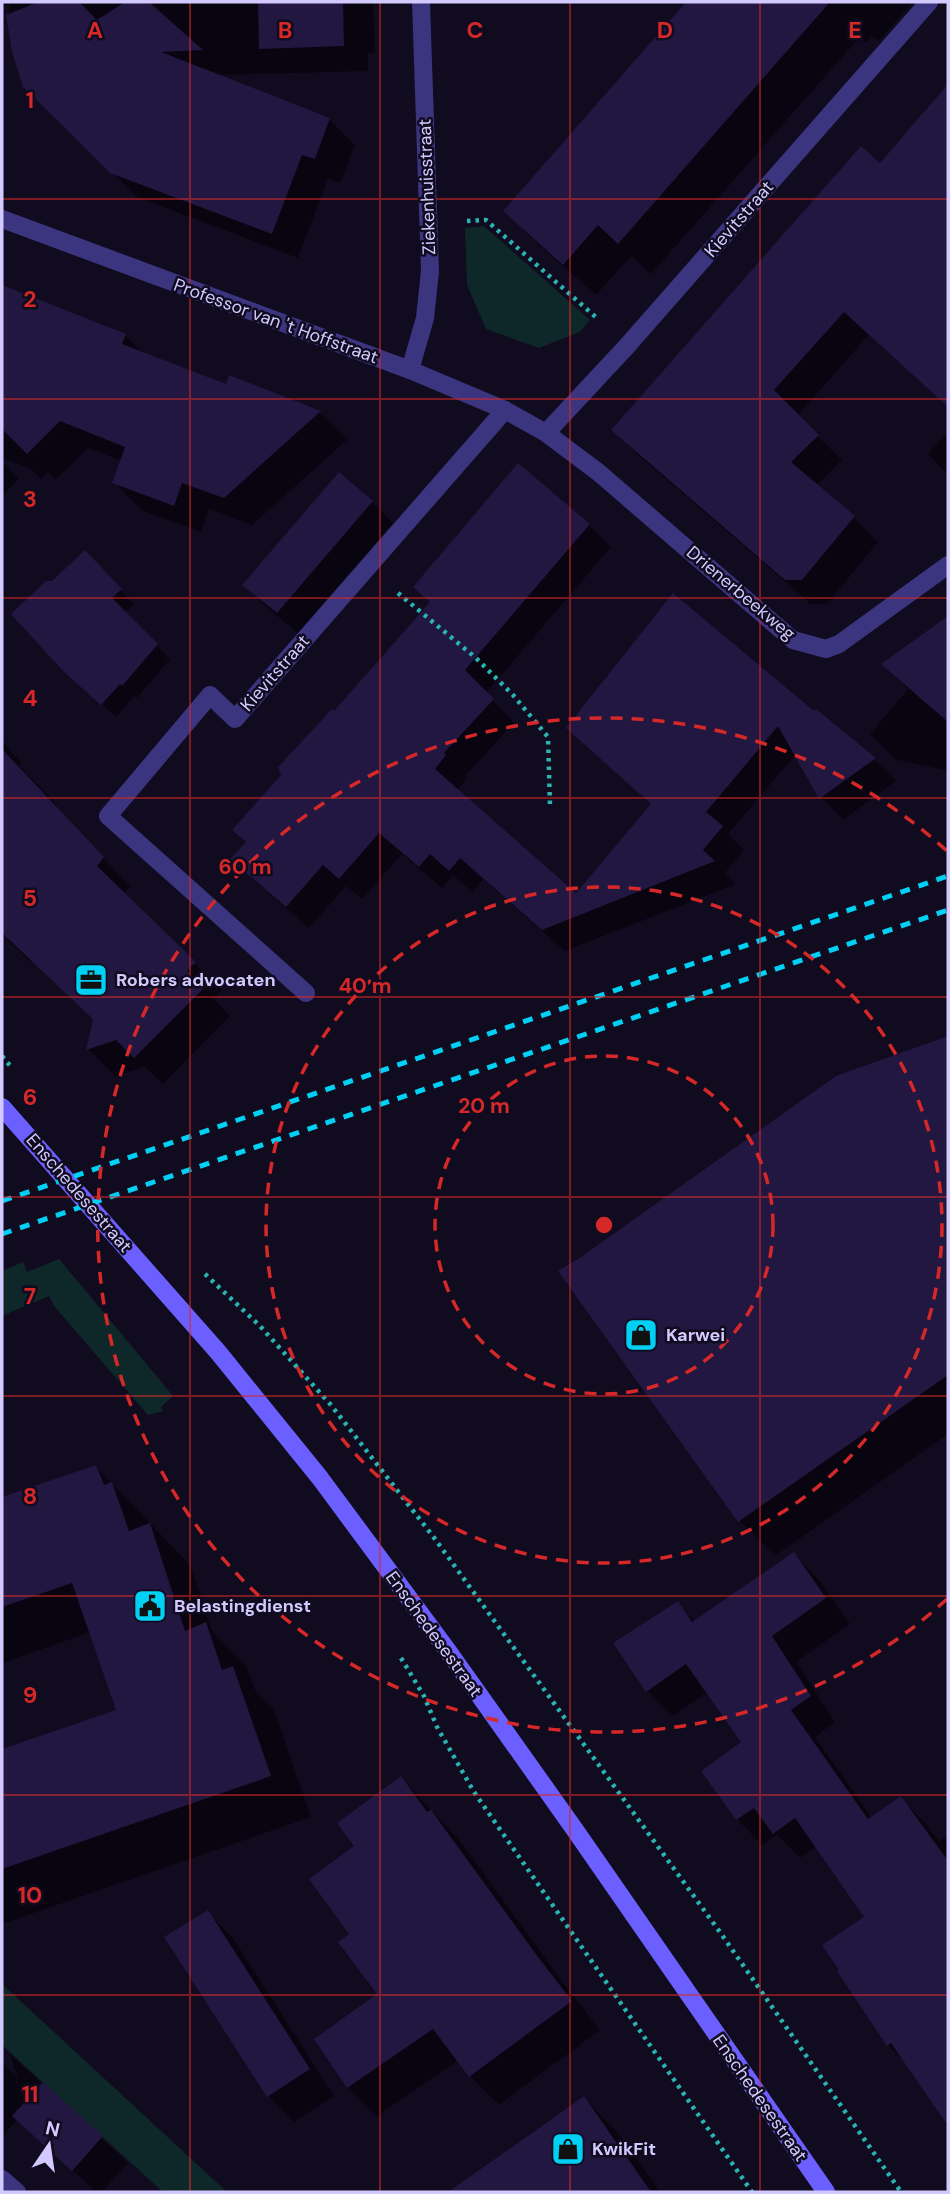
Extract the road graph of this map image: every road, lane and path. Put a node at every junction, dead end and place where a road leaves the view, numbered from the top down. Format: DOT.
graph roads {
  1 [pos="421,2"];
  2 [pos="929,2"];
  3 [pos="2,219"];
  4 [pos="428,224"];
  5 [pos="627,346"];
  6 [pos="410,370"];
  7 [pos="505,411"];
  8 [pos="546,433"];
  9 [pos="948,565"];
  10 [pos="367,568"];
  11 [pos="550,806"];
  12 [pos="306,993"];
  13 [pos="2,1107"];
  14 [pos="398,1655"];
  15 [pos="2,2179"];
  16 [pos="17,2192"];
  17 [pos="752,2192"];
  18 [pos="826,2192"];
  1 -- 4 [label="street, Ziekenhuisstraat"];
  2 -- 5 [label="street, Kievitstraat"];
  3 -- 6 [label="street, Professor van 't Hoffstraat"];
  4 -- 5 [label="path"];
  4 -- 6 [label="street, Ziekenhuisstraat"];
  5 -- 8 [label="street, Kievitstraat"];
  6 -- 7 [label="street, Professor van 't Hoffstraat"];
  7 -- 8 [label="street, Professor van 't Hoffstraat"];
  7 -- 10 [label="street, Kievitstraat"];
  8 -- 9 [label="street, Drienerbeekweg"];
  10 -- 11 [label="path"];
  10 -- 12 [label="street, Kievitstraat"];
  13 -- 18 [label="main road, Enschedesestraat"];
  14 -- 17 [label="path"];
  15 -- 16 [label="street"];
}
